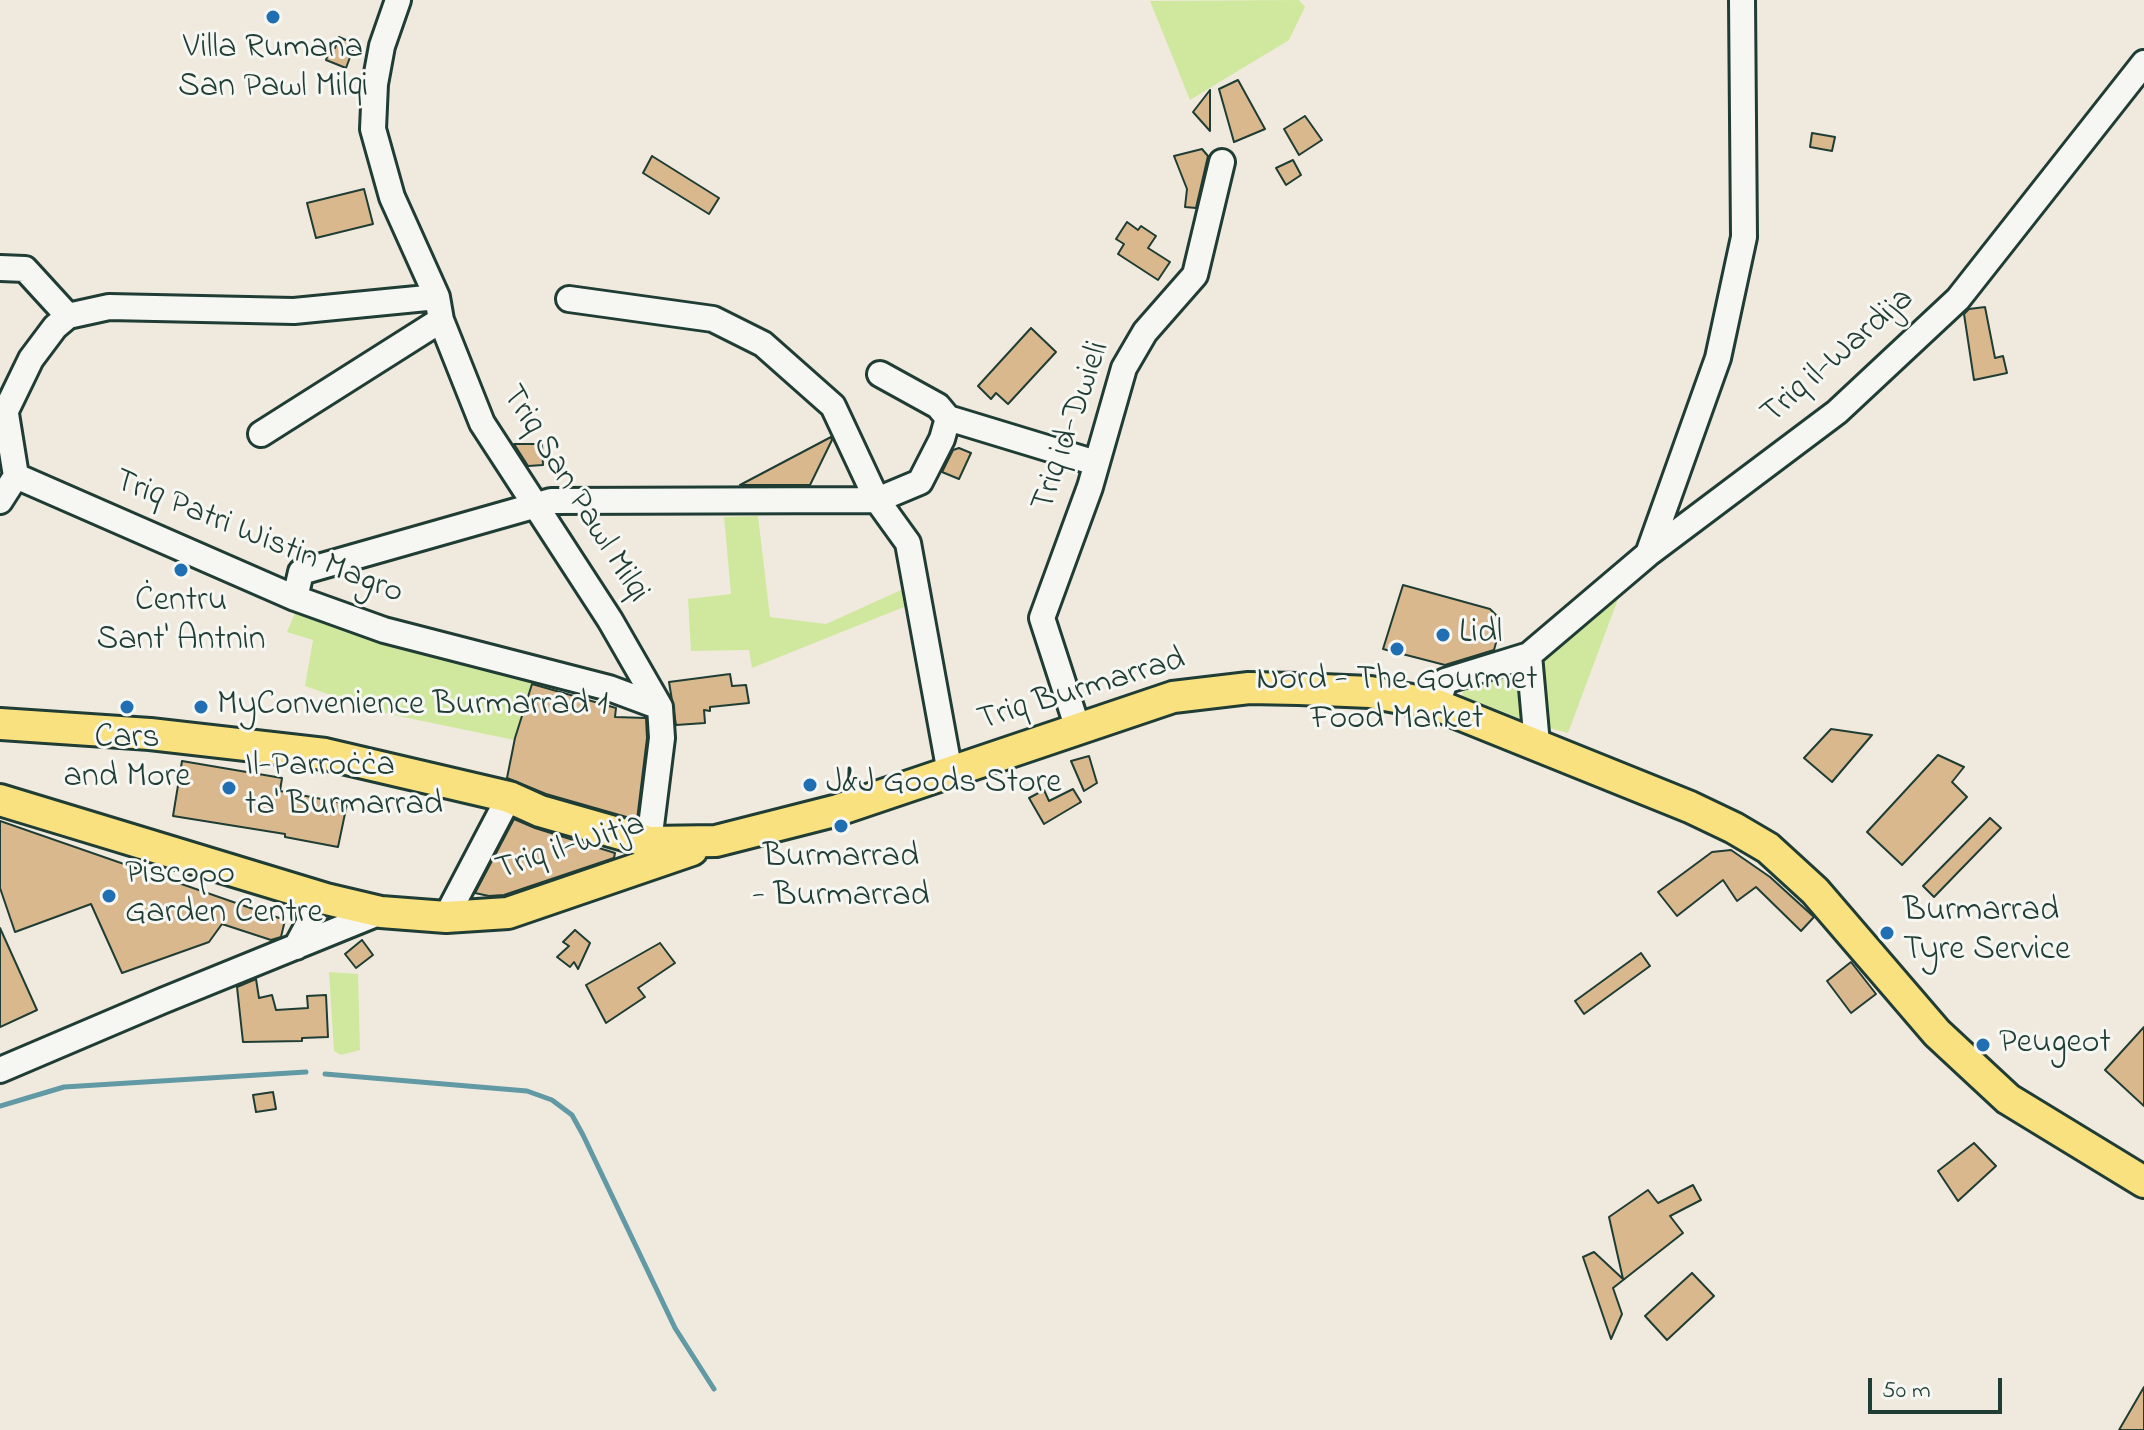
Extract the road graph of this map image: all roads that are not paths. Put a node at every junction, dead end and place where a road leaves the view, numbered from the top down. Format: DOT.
graph roads {
  1 [pos="398,0"];
  2 [pos="1742,0"];
  3 [pos="2144,63"];
  4 [pos="1222,162"];
  5 [pos="0,268"];
  6 [pos="569,299"];
  7 [pos="439,309"];
  8 [pos="68,316"];
  9 [pos="880,374"];
  10 [pos="3,418"];
  11 [pos="948,418"];
  12 [pos="261,434"];
  13 [pos="1096,463"];
  14 [pos="16,476"];
  15 [pos="877,500"];
  16 [pos="0,501"];
  17 [pos="535,507"];
  18 [pos="1648,554"];
  19 [pos="295,598"];
  20 [pos="1529,655"];
  21 [pos="636,663"];
  22 [pos="617,691"];
  23 [pos="1437,705"];
  24 [pos="660,707"];
  25 [pos="0,724"];
  26 [pos="1078,729"];
  27 [pos="1537,744"];
  28 [pos="950,773"];
  29 [pos="509,797"];
  30 [pos="0,800"];
  31 [pos="716,841"];
  32 [pos="649,842"];
  33 [pos="305,892"];
  34 [pos="381,912"];
  35 [pos="446,917"];
  36 [pos="296,947"];
  37 [pos="0,1070"];
  38 [pos="2144,1182"];
  1 -- 7 [label="street, Triq San Pawl Milqi"];
  2 -- 18 [label="street"];
  3 -- 18 [label="street, Triq il-Wardija"];
  4 -- 13 [label="street, Triq id-Dwieli"];
  5 -- 8 [label="street"];
  6 -- 15 [label="street"];
  7 -- 8 [label="street"];
  7 -- 12 [label="street"];
  7 -- 17 [label="street, Triq San Pawl Milqi"];
  8 -- 10 [label="street"];
  9 -- 11 [label="street"];
  10 -- 14 [label="street"];
  11 -- 13 [label="street"];
  11 -- 15 [label="street"];
  13 -- 26 [label="street, Triq id-Dwieli"];
  14 -- 16 [label="street"];
  14 -- 19 [label="street, Triq Patri Wistin Magro"];
  15 -- 17 [label="street"];
  15 -- 28 [label="street"];
  17 -- 19 [label="street"];
  17 -- 21 [label="street, Triq San Pawl Milqi"];
  18 -- 20 [label="street, Triq il-Wardija"];
  19 -- 22 [label="street, Triq Patri Wistin Magro"];
  20 -- 23 [label="street, Triq il-Wardija"];
  20 -- 27 [label="street"];
  21 -- 22 [label="street"];
  21 -- 24 [label="street, Triq San Pawl Milqi"];
  22 -- 24 [label="street, Triq Patri Wistin Magro"];
  23 -- 26 [label="main road, Triq Burmarrad"];
  23 -- 27 [label="main road, Triq Burmarrad"];
  24 -- 32 [label="street, Triq San Pawl Milqi"];
  25 -- 29 [label="main road, Triq Burmarrad"];
  26 -- 28 [label="main road, Triq Burmarrad"];
  27 -- 38 [label="main road, Triq Burmarrad"];
  28 -- 31 [label="main road, Triq Burmarrad"];
  29 -- 32 [label="main road, Triq Burmarrad"];
  29 -- 35 [label="street"];
  30 -- 33 [label="main road, Triq il-Witja"];
  31 -- 32 [label="main road, Triq Burmarrad"];
  31 -- 35 [label="main road, Triq il-Witja"];
  33 -- 34 [label="main road, Triq il-Witja"];
  33 -- 36 [label="street"];
  34 -- 35 [label="main road, Triq il-Witja"];
  34 -- 36 [label="street"];
  36 -- 37 [label="street"];
}
